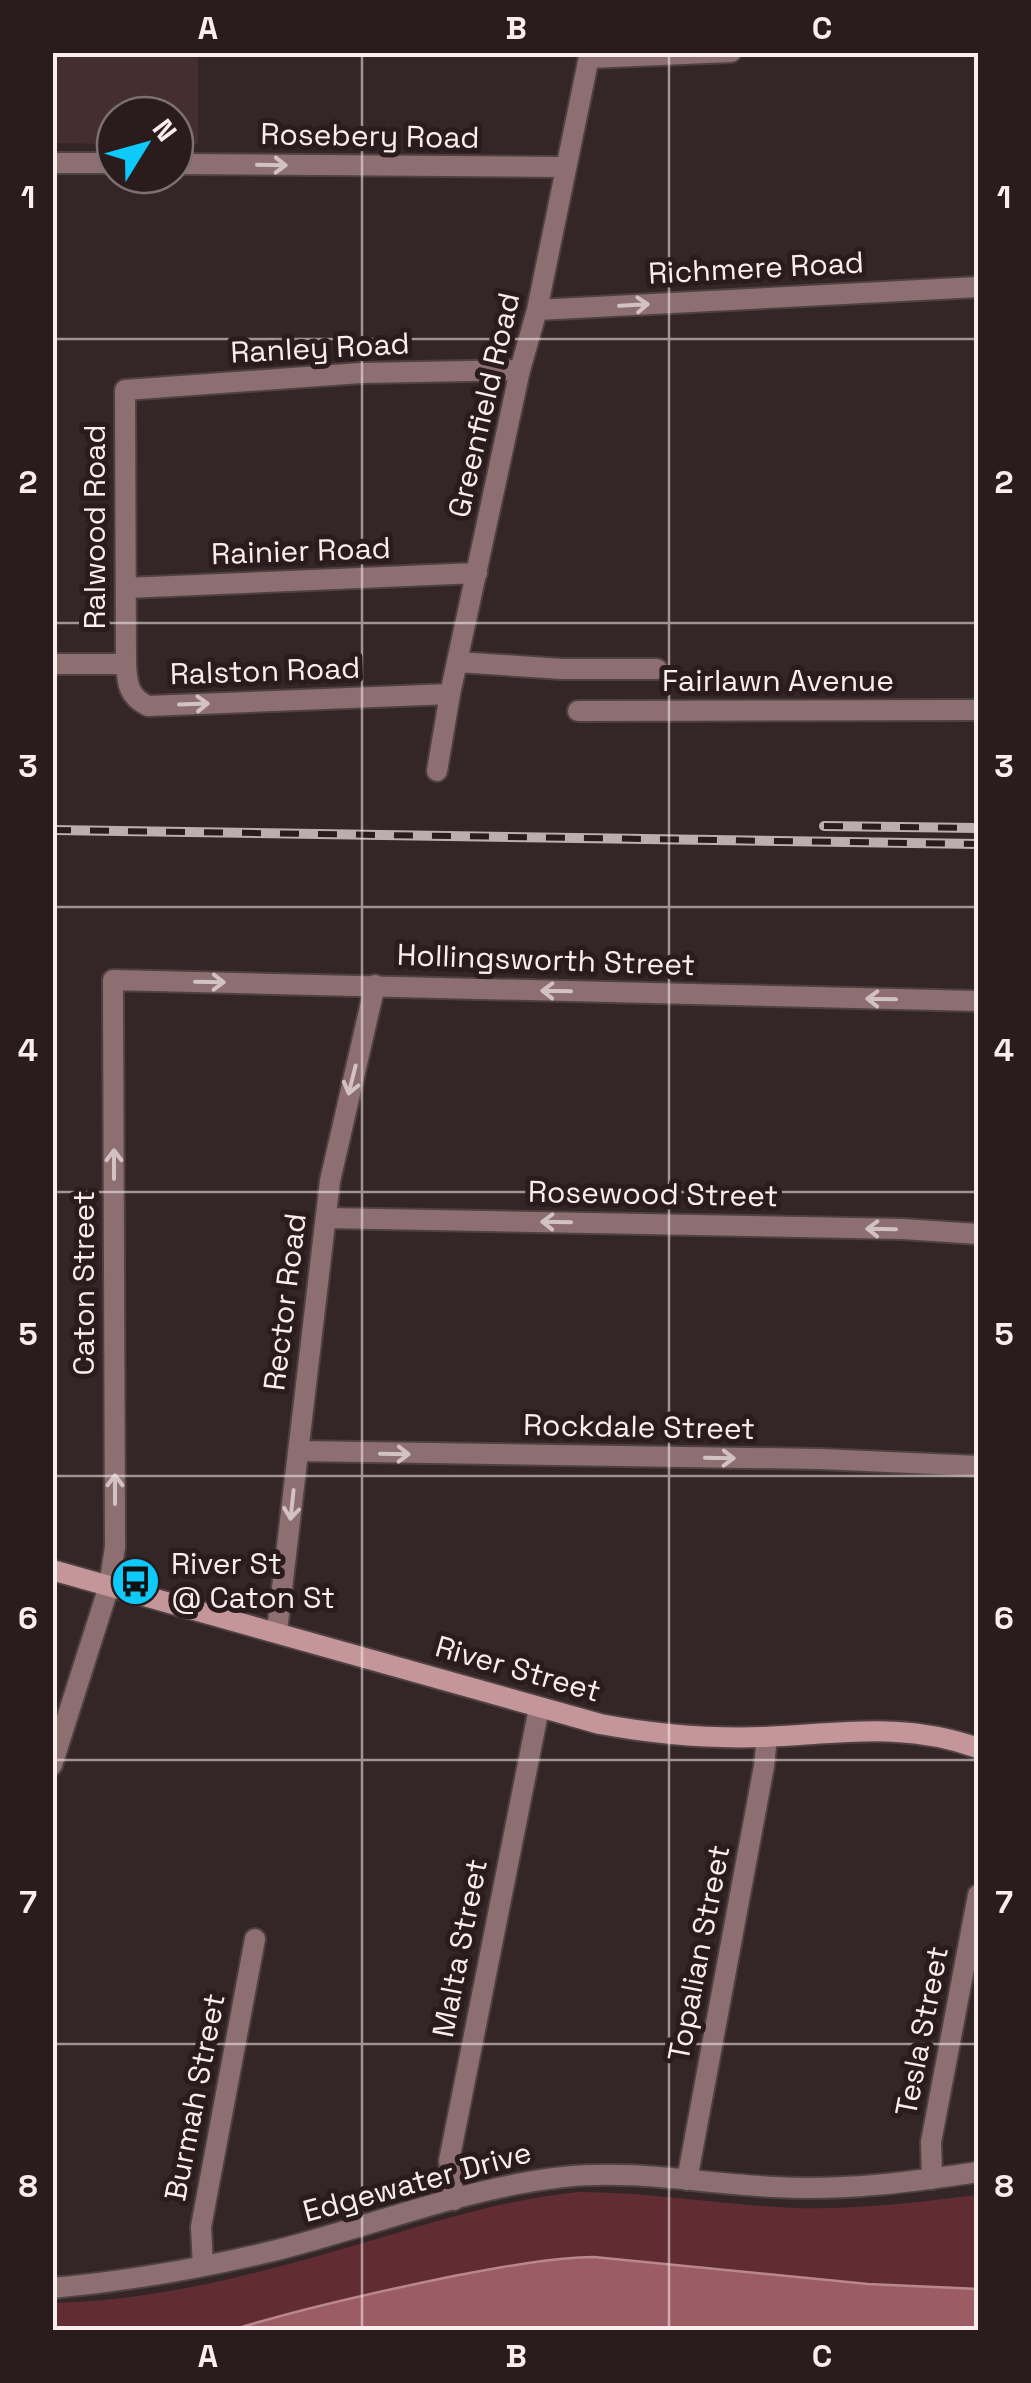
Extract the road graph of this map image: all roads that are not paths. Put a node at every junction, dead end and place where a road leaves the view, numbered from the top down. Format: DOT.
graph roads {
  1 [pos="731,52"];
  2 [pos="589,55"];
  3 [pos="52,163"];
  4 [pos="95,164"];
  5 [pos="195,164"];
  6 [pos="565,168"];
  7 [pos="978,287"];
  8 [pos="537,310"];
  9 [pos="520,370"];
  10 [pos="124,390"];
  11 [pos="478,574"];
  12 [pos="126,588"];
  13 [pos="458,662"];
  14 [pos="52,664"];
  15 [pos="126,664"];
  16 [pos="657,669"];
  17 [pos="450,694"];
  18 [pos="978,710"];
  19 [pos="578,711"];
  20 [pos="437,771"];
  21 [pos="113,980"];
  22 [pos="375,985"];
  23 [pos="978,1001"];
  24 [pos="326,1218"];
  25 [pos="978,1234"];
  26 [pos="298,1451"];
  27 [pos="978,1466"];
  28 [pos="52,1570"];
  29 [pos="109,1586"];
  30 [pos="277,1631"];
  31 [pos="539,1708"];
  32 [pos="767,1737"];
  33 [pos="978,1748"];
  34 [pos="52,1765"];
  35 [pos="978,1895"];
  36 [pos="255,1939"];
  37 [pos="978,2172"];
  38 [pos="932,2179"];
  39 [pos="687,2180"];
  40 [pos="454,2200"];
  41 [pos="203,2266"];
  42 [pos="52,2288"];
  1 -- 2 [label="street"];
  2 -- 6 [label="street, Greenfield Road"];
  3 -- 4 [label="street"];
  5 -- 6 [label="street, Rosebery Road, one-way"];
  6 -- 8 [label="street, Greenfield Road"];
  8 -- 7 [label="street, Richmere Road, one-way"];
  8 -- 9 [label="street, Greenfield Road"];
  9 -- 10 [label="street, Ranley Road"];
  9 -- 11 [label="street, Greenfield Road"];
  10 -- 12 [label="street, Ralwood Road"];
  11 -- 12 [label="street, Rainier Road"];
  11 -- 13 [label="street, Greenfield Road"];
  12 -- 15 [label="street, Ralwood Road"];
  13 -- 16 [label="street, Fairlawn Avenue"];
  13 -- 17 [label="street, Greenfield Road"];
  14 -- 15 [label="street, Ralston Road"];
  15 -- 17 [label="street, Ralston Road, one-way"];
  17 -- 20 [label="street, Greenfield Road"];
  18 -- 19 [label="street, Fairlawn Avenue"];
  21 -- 22 [label="street, Hollingsworth Street, one-way"];
  29 -- 21 [label="street, Caton Street, one-way"];
  23 -- 22 [label="street, Hollingsworth Street, one-way"];
  22 -- 24 [label="street, Rector Road, one-way"];
  25 -- 24 [label="street, Rosewood Street, one-way"];
  24 -- 26 [label="street, Rector Road"];
  26 -- 27 [label="street, Rockdale Street, one-way"];
  26 -- 30 [label="street, Rector Road, one-way"];
  28 -- 29 [label="main road, River Street"];
  29 -- 30 [label="main road, River Street"];
  29 -- 34 [label="street, Caton Street"];
  30 -- 31 [label="main road, River Street"];
  31 -- 32 [label="main road, River Street"];
  31 -- 40 [label="street, Malta Street"];
  32 -- 33 [label="main road, River Street"];
  32 -- 39 [label="street, Topalian Street"];
  35 -- 38 [label="street, Tesla Street"];
  36 -- 41 [label="street, Burmah Street"];
  37 -- 38 [label="street, Edgewater Drive"];
  38 -- 39 [label="street, Edgewater Drive"];
  39 -- 40 [label="street, Edgewater Drive"];
  40 -- 41 [label="street, Edgewater Drive"];
  41 -- 42 [label="street, Edgewater Drive"];
}
